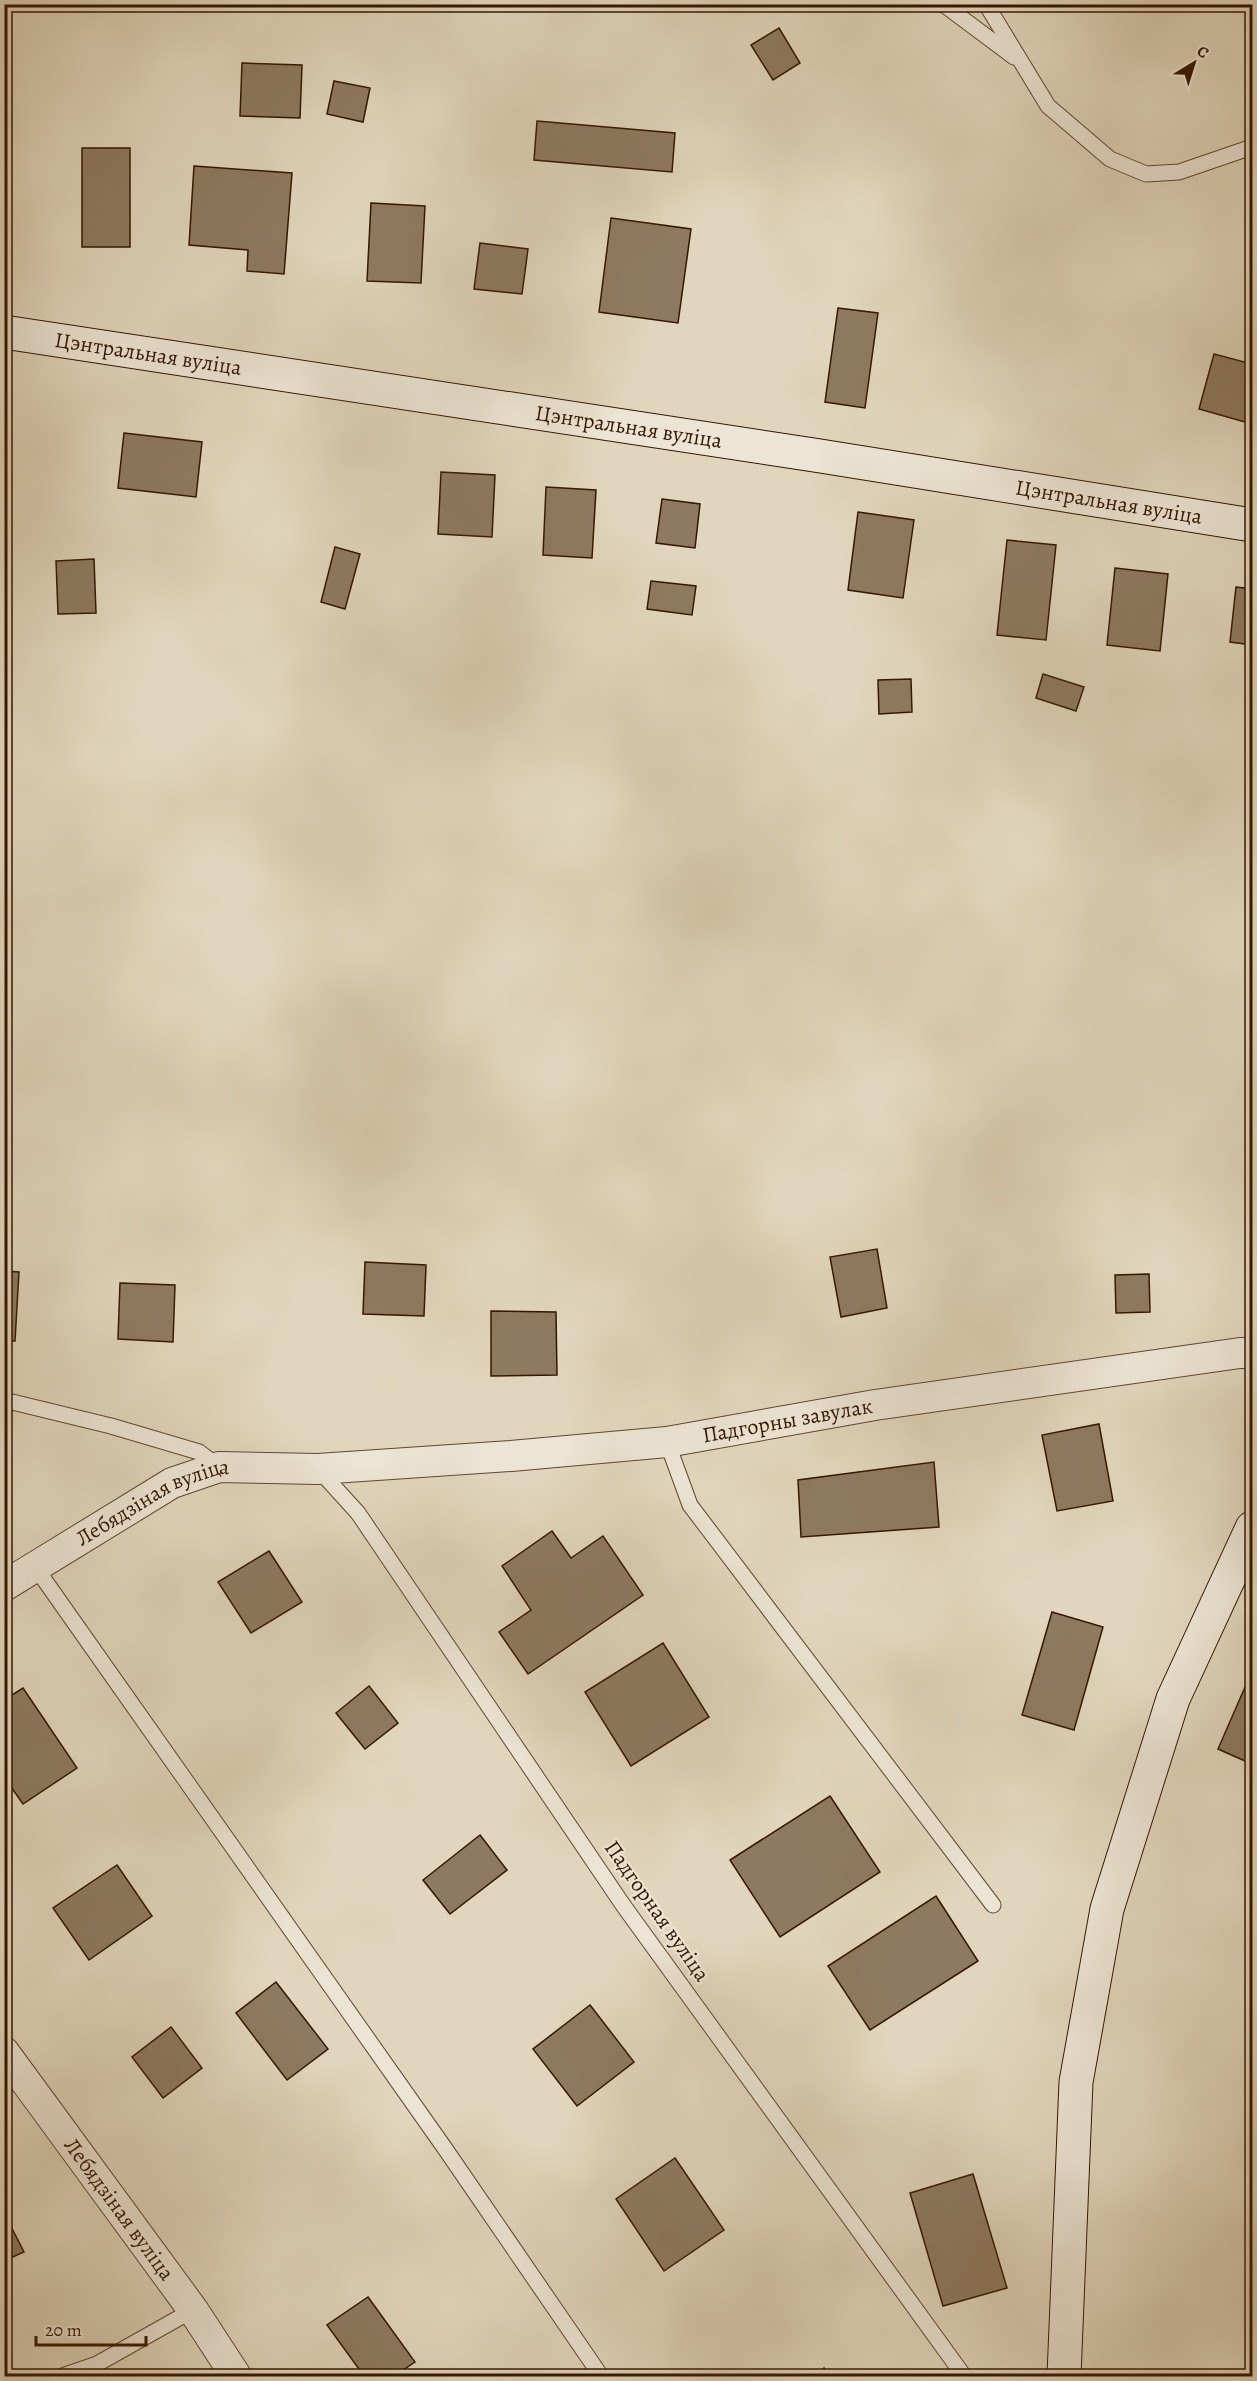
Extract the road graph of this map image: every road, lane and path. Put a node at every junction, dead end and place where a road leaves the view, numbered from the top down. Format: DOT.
graph roads {
  1 [pos="943,4"];
  2 [pos="986,4"];
  3 [pos="1021,62"];
  4 [pos="1252,147"];
  5 [pos="4,332"];
  6 [pos="1252,525"];
  7 [pos="1252,1353"];
  8 [pos="4,1400"];
  9 [pos="667,1442"];
  10 [pos="219,1467"];
  11 [pos="318,1469"];
  12 [pos="1252,1528"];
  13 [pos="36,1568"];
  14 [pos="4,1586"];
  15 [pos="993,1905"];
  16 [pos="10,2068"];
  17 [pos="193,2310"];
  18 [pos="62,2376"];
  19 [pos="236,2376"];
  20 [pos="601,2376"];
  21 [pos="964,2376"];
  22 [pos="1064,2376"];
  1 -- 3 [label="lane"];
  2 -- 3 [label="lane"];
  3 -- 4 [label="lane"];
  5 -- 6 [label="street, Цэнтральная вуліца"];
  7 -- 9 [label="street, Падгорны завулак"];
  8 -- 10 [label="lane"];
  9 -- 11 [label="street, Падгорны завулак"];
  9 -- 15 [label="lane"];
  10 -- 11 [label="street, Лебядзіная вуліца"];
  10 -- 13 [label="street, Лебядзіная вуліца"];
  11 -- 21 [label="lane, Падгорная вуліца"];
  12 -- 22 [label="street"];
  13 -- 14 [label="street, Лебядзіная вуліца"];
  13 -- 20 [label="lane"];
  16 -- 17 [label="street, Лебядзіная вуліца"];
  17 -- 18 [label="lane"];
  17 -- 19 [label="street, Лебядзіная вуліца"];
}
